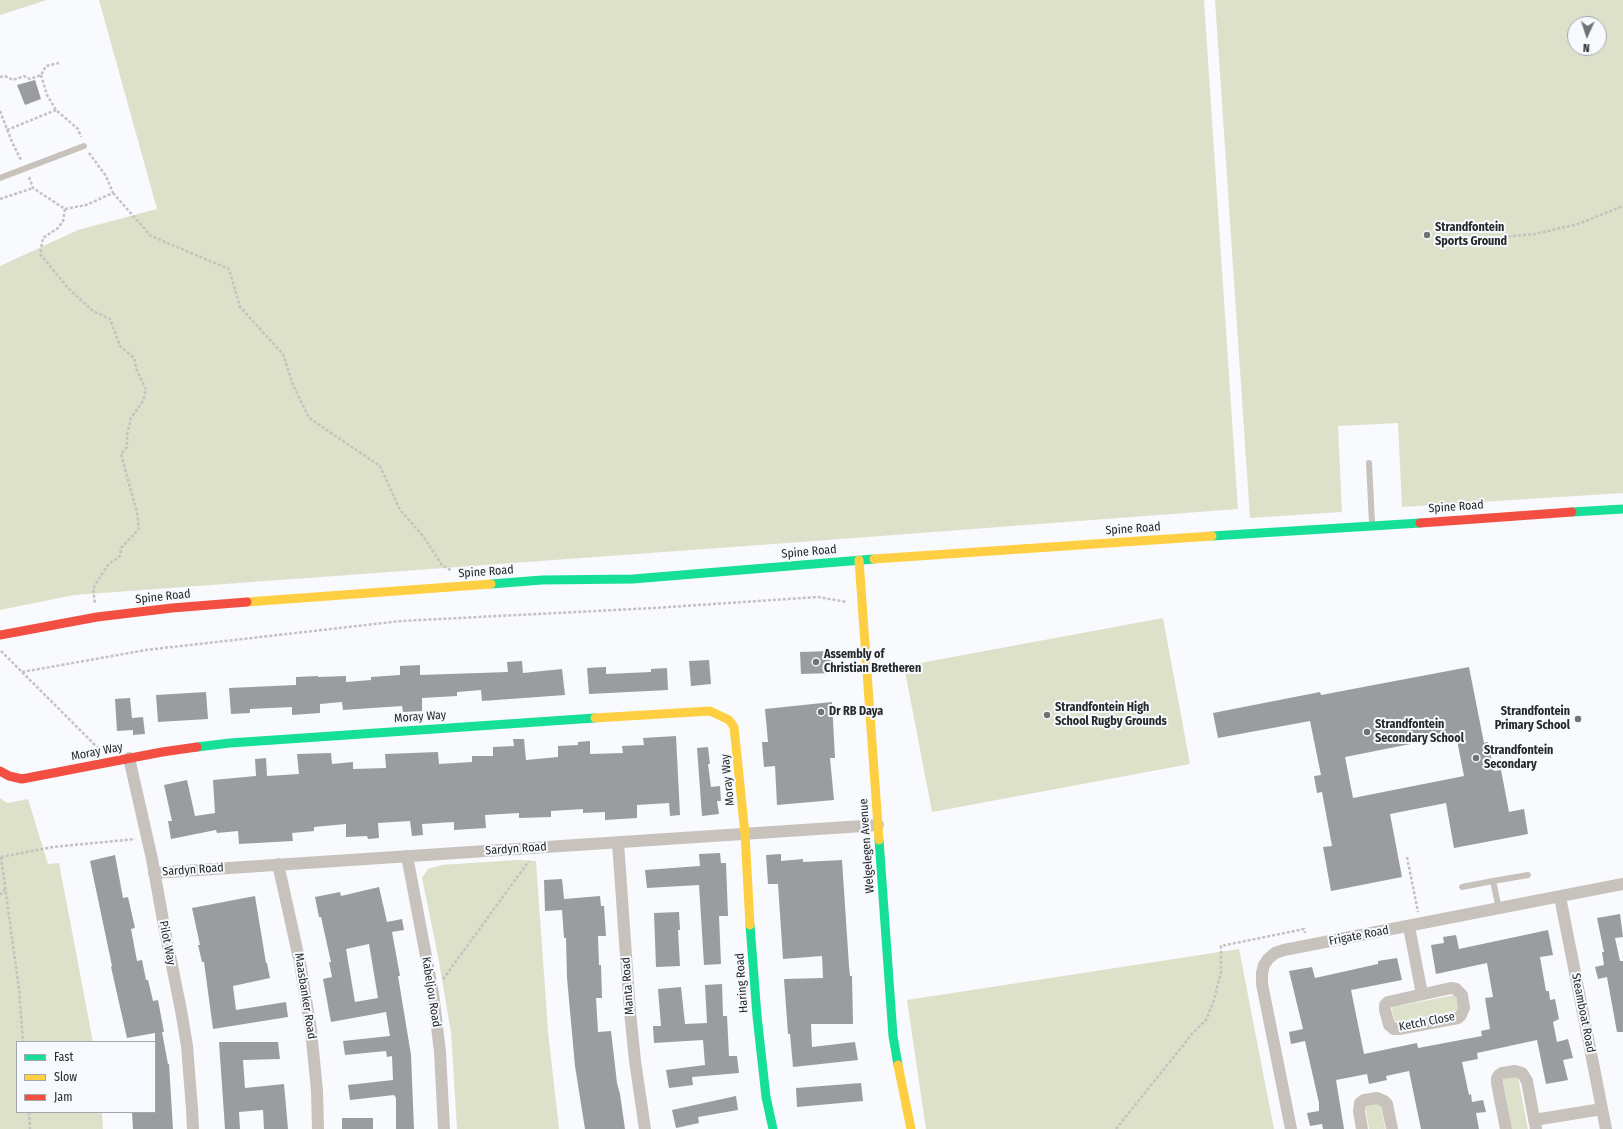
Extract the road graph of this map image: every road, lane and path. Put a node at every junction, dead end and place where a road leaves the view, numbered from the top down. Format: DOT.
graph roads {
  1 [pos="59,62"];
  2 [pos="0,77"];
  3 [pos="56,110"];
  4 [pos="0,111"];
  5 [pos="7,130"];
  6 [pos="84,146"];
  7 [pos="25,168"];
  8 [pos="0,178"];
  9 [pos="33,188"];
  10 [pos="113,193"];
  11 [pos="46,195"];
  12 [pos="0,199"];
  13 [pos="1623,206"];
  14 [pos="65,209"];
  15 [pos="1503,237"];
  16 [pos="1369,464"];
  17 [pos="1623,508"];
  18 [pos="1372,525"];
  19 [pos="859,560"];
  20 [pos="456,573"];
  21 [pos="862,604"];
  22 [pos="97,617"];
  23 [pos="0,635"];
  24 [pos="0,650"];
  25 [pos="22,672"];
  26 [pos="99,748"];
  27 [pos="129,758"];
  28 [pos="0,771"];
  29 [pos="878,825"];
  30 [pos="745,834"];
  31 [pos="147,837"];
  32 [pos="618,843"];
  33 [pos="539,847"];
  34 [pos="407,856"];
  35 [pos="1,857"];
  36 [pos="1407,857"];
  37 [pos="278,864"];
  38 [pos="154,873"];
  39 [pos="1528,875"];
  40 [pos="1493,880"];
  41 [pos="1623,884"];
  42 [pos="1462,887"];
  43 [pos="7,888"];
  44 [pos="0,895"];
  45 [pos="1560,896"];
  46 [pos="1499,909"];
  47 [pos="1415,925"];
  48 [pos="1307,946"];
  49 [pos="433,993"];
  50 [pos="1422,994"];
  51 [pos="23,1041"];
  52 [pos="1602,1109"];
  53 [pos="29,1113"];
  54 [pos="1535,1124"];
  55 [pos="30,1129"];
  56 [pos="193,1129"];
  57 [pos="318,1129"];
  58 [pos="444,1129"];
  59 [pos="645,1129"];
  60 [pos="773,1129"];
  61 [pos="911,1129"];
  62 [pos="1116,1129"];
  63 [pos="1291,1129"];
  64 [pos="1362,1129"];
  65 [pos="1392,1129"];
  66 [pos="1506,1129"];
  67 [pos="1606,1129"];
  1 -- 2 [label="path"];
  3 -- 5 [label="path"];
  4 -- 5 [label="path"];
  5 -- 7 [label="path"];
  6 -- 7 [label="lane"];
  7 -- 8 [label="lane"];
  7 -- 9 [label="path"];
  9 -- 11 [label="path"];
  9 -- 12 [label="path"];
  10 -- 20 [label="path"];
  13 -- 15 [label="path"];
  14 -- 22 [label="path"];
  16 -- 18 [label="lane"];
  17 -- 18 [label="street, Spine Road"];
  18 -- 19 [label="street, Spine Road"];
  19 -- 21 [label="street, Welgelegen Avenue"];
  19 -- 22 [label="street, Spine Road"];
  21 -- 25 [label="path"];
  21 -- 29 [label="street, Welgelegen Avenue"];
  22 -- 23 [label="street, Spine Road"];
  24 -- 25 [label="path"];
  25 -- 26 [label="path"];
  27 -- 28 [label="street, Moray Way"];
  27 -- 30 [label="street, Moray Way"];
  27 -- 31 [label="street, Pilot Way"];
  29 -- 30 [label="street, Sardyn Road"];
  29 -- 61 [label="street, Welgelegen Avenue"];
  30 -- 32 [label="street, Sardyn Road"];
  30 -- 60 [label="street, Haring Road"];
  31 -- 35 [label="path"];
  31 -- 38 [label="street, Pilot Way"];
  32 -- 33 [label="street, Sardyn Road"];
  32 -- 59 [label="street, Manta Road"];
  33 -- 34 [label="street, Sardyn Road"];
  33 -- 49 [label="path"];
  34 -- 37 [label="street, Sardyn Road"];
  34 -- 49 [label="street, Kabeljou Road"];
  35 -- 43 [label="path"];
  36 -- 47 [label="path"];
  37 -- 38 [label="street, Sardyn Road"];
  37 -- 57 [label="street, Maasbanker Road"];
  38 -- 56 [label="street, Pilot Way"];
  39 -- 40 [label="lane"];
  40 -- 42 [label="lane"];
  40 -- 46 [label="lane"];
  41 -- 45 [label="street, Frigate Road"];
  43 -- 44 [label="path"];
  43 -- 51 [label="path"];
  45 -- 46 [label="street, Frigate Road"];
  45 -- 52 [label="street, Steamboat Road"];
  46 -- 47 [label="street, Frigate Road"];
  47 -- 48 [label="street, Frigate Road"];
  47 -- 50 [label="street"];
  48 -- 62 [label="path"];
  48 -- 63 [label="street, Frigate Road"];
  49 -- 58 [label="street, Kabeljou Road"];
  50 -- 50 [label="street, Ketch Close"];
  52 -- 54 [label="street"];
  52 -- 67 [label="street, Steamboat Road"];
  53 -- 55 [label="path"];
  54 -- 66 [label="street"];
  64 -- 65 [label="street"];
}
